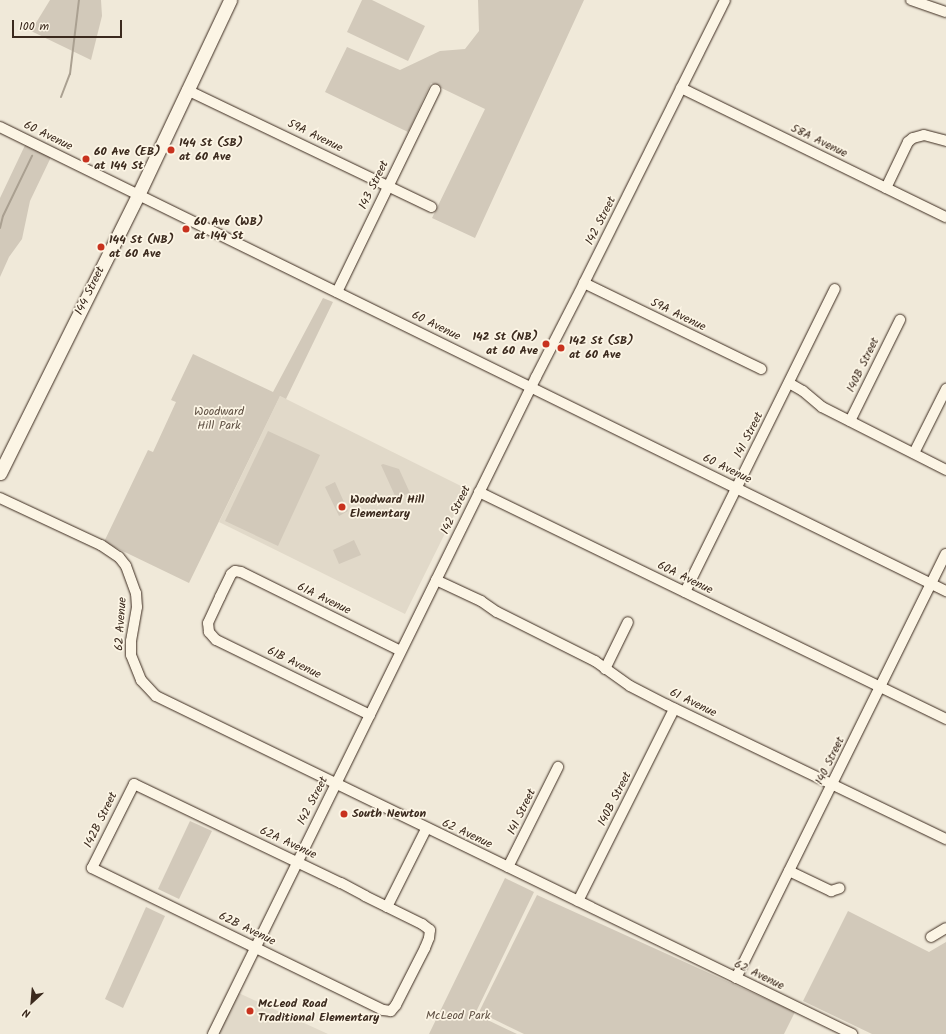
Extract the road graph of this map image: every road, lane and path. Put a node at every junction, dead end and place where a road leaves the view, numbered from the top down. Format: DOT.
graph roads {
  1 [pos="230,0"];
  2 [pos="725,0"];
  3 [pos="911,0"];
  4 [pos="946,12"];
  5 [pos="681,88"];
  6 [pos="187,90"];
  7 [pos="435,90"];
  8 [pos="0,127"];
  9 [pos="946,141"];
  10 [pos="388,186"];
  11 [pos="886,188"];
  12 [pos="138,195"];
  13 [pos="431,207"];
  14 [pos="946,217"];
  15 [pos="584,284"];
  16 [pos="835,289"];
  17 [pos="337,292"];
  18 [pos="900,320"];
  19 [pos="761,369"];
  20 [pos="789,383"];
  21 [pos="531,388"];
  22 [pos="946,389"];
  23 [pos="850,420"];
  24 [pos="914,453"];
  25 [pos="946,470"];
  26 [pos="0,473"];
  27 [pos="736,488"];
  28 [pos="479,492"];
  29 [pos="0,498"];
  30 [pos="946,554"];
  31 [pos="436,580"];
  32 [pos="931,584"];
  33 [pos="946,591"];
  34 [pos="685,592"];
  35 [pos="628,622"];
  36 [pos="209,632"];
  37 [pos="401,651"];
  38 [pos="605,669"];
  39 [pos="880,686"];
  40 [pos="674,709"];
  41 [pos="370,715"];
  42 [pos="946,719"];
  43 [pos="558,768"];
  44 [pos="134,784"];
  45 [pos="833,784"];
  46 [pos="336,785"];
  47 [pos="426,829"];
  48 [pos="946,838"];
  49 [pos="297,862"];
  50 [pos="508,867"];
  51 [pos="92,868"];
  52 [pos="788,871"];
  53 [pos="840,888"];
  54 [pos="578,901"];
  55 [pos="387,907"];
  56 [pos="946,928"];
  57 [pos="931,937"];
  58 [pos="255,948"];
  59 [pos="736,978"];
  60 [pos="391,1011"];
  61 [pos="213,1034"];
  62 [pos="852,1034"];
  1 -- 6 [label="main road, 144 Street"];
  2 -- 5 [label="street, 142 Street"];
  3 -- 4 [label="street"];
  5 -- 11 [label="street, 58A Avenue"];
  5 -- 15 [label="street, 142 Street"];
  6 -- 10 [label="street, 59A Avenue"];
  6 -- 12 [label="main road, 144 Street"];
  7 -- 10 [label="street, 143 Street"];
  8 -- 12 [label="street, 60 Avenue"];
  9 -- 11 [label="street"];
  10 -- 13 [label="street, 59A Avenue"];
  10 -- 17 [label="street, 143 Street"];
  11 -- 14 [label="street, 58A Avenue"];
  12 -- 17 [label="street, 60 Avenue"];
  12 -- 26 [label="main road, 144 Street"];
  15 -- 19 [label="street, 59A Avenue"];
  15 -- 21 [label="street, 142 Street"];
  16 -- 20 [label="street, 141 Street"];
  17 -- 21 [label="street, 60 Avenue"];
  18 -- 23 [label="street, 140B Street"];
  20 -- 23 [label="street"];
  20 -- 27 [label="street, 141 Street"];
  21 -- 27 [label="street, 60 Avenue"];
  21 -- 28 [label="street, 142 Street"];
  22 -- 24 [label="street"];
  23 -- 24 [label="street"];
  24 -- 25 [label="street"];
  27 -- 32 [label="street, 60 Avenue"];
  27 -- 34 [label="street, 141 Street"];
  28 -- 31 [label="street, 142 Street"];
  28 -- 34 [label="street, 60A Avenue"];
  29 -- 46 [label="street, 62 Avenue"];
  30 -- 32 [label="street, 140 Street"];
  31 -- 37 [label="street, 142 Street"];
  31 -- 38 [label="street, 61 Avenue"];
  32 -- 33 [label="street, 60 Avenue"];
  32 -- 39 [label="street, 140 Street"];
  34 -- 39 [label="street, 60A Avenue"];
  35 -- 38 [label="street"];
  36 -- 37 [label="street, 61A Avenue"];
  36 -- 41 [label="street, 61B Avenue"];
  37 -- 41 [label="street, 142 Street"];
  38 -- 40 [label="street, 61 Avenue"];
  39 -- 42 [label="street, 60A Avenue"];
  39 -- 45 [label="street, 140 Street"];
  40 -- 45 [label="street, 61 Avenue"];
  40 -- 54 [label="street, 140B Street"];
  41 -- 46 [label="street, 142 Street"];
  43 -- 50 [label="street, 141 Street"];
  44 -- 49 [label="street, 62A Avenue"];
  44 -- 51 [label="street, 142B Street"];
  45 -- 48 [label="street, 61 Avenue"];
  45 -- 52 [label="street, 140 Street"];
  46 -- 47 [label="street, 62 Avenue"];
  46 -- 49 [label="street, 142 Street"];
  47 -- 50 [label="street, 62 Avenue"];
  47 -- 55 [label="street"];
  49 -- 55 [label="street, 62A Avenue"];
  49 -- 58 [label="street, 142 Street"];
  50 -- 54 [label="street, 62 Avenue"];
  51 -- 58 [label="street, 62B Avenue"];
  52 -- 53 [label="street"];
  52 -- 59 [label="street, 140 Street"];
  54 -- 59 [label="street, 62 Avenue"];
  55 -- 60 [label="street, 62A Avenue"];
  56 -- 57 [label="street"];
  58 -- 60 [label="street, 62B Avenue"];
  58 -- 61 [label="street, 142 Street"];
  59 -- 62 [label="street, 62 Avenue"];
}
